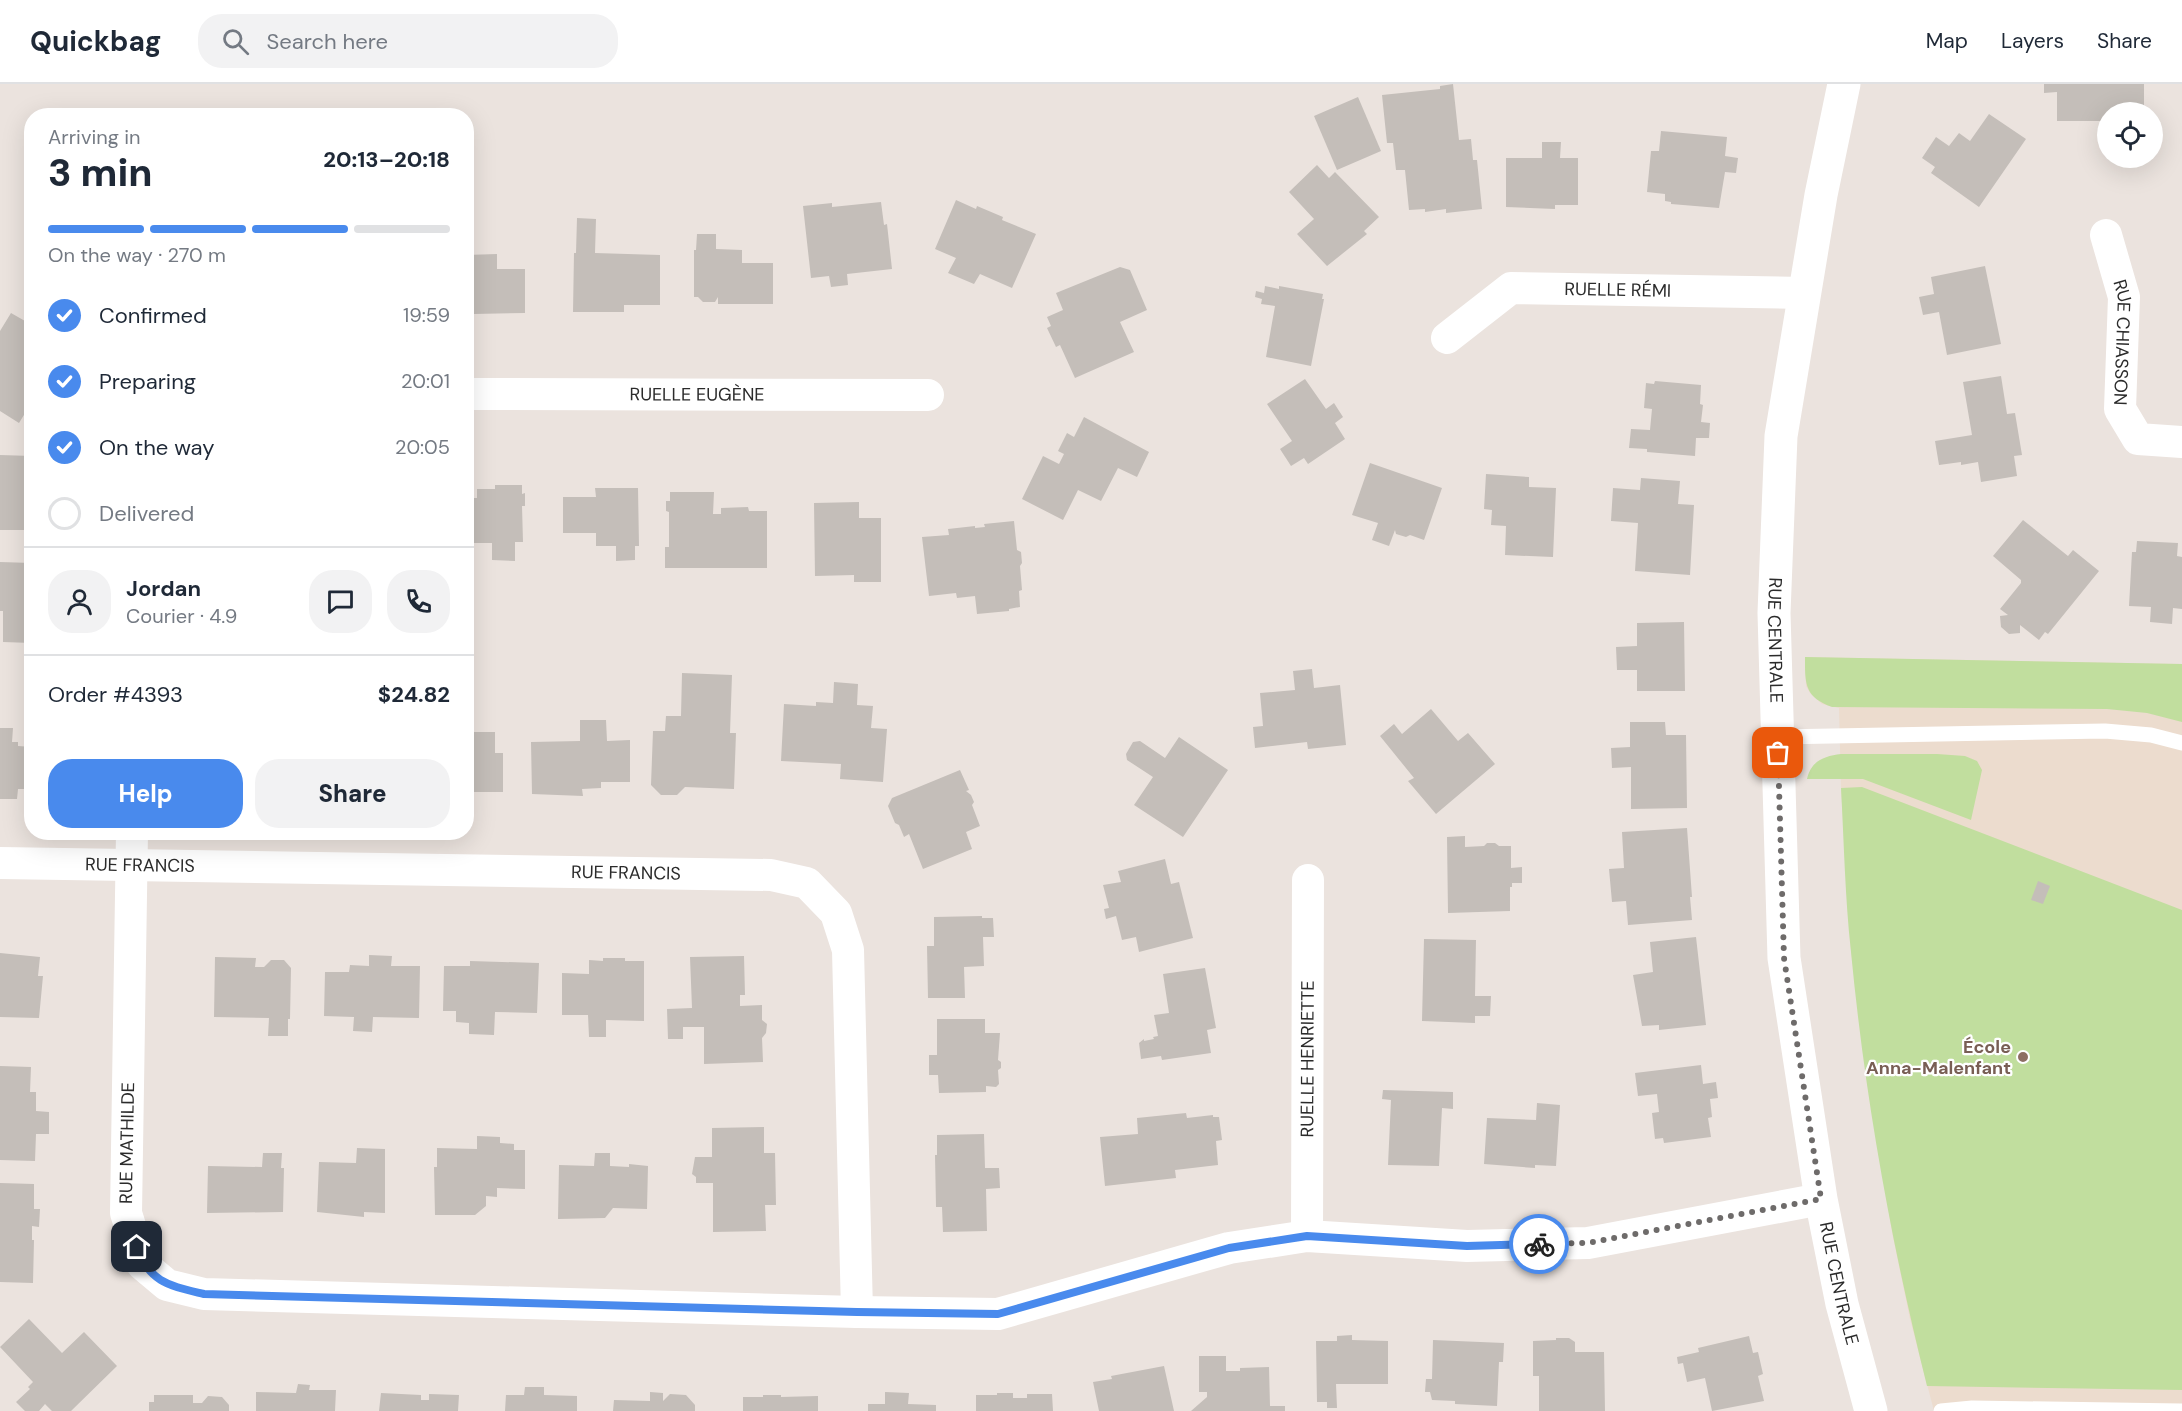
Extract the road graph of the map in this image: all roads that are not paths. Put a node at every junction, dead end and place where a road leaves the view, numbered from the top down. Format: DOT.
graph roads {
  1 [pos="1844,84"];
  2 [pos="2106,235"];
  3 [pos="1804,293"];
  4 [pos="1448,338"];
  5 [pos="474,394"];
  6 [pos="928,395"];
  7 [pos="2182,442"];
  8 [pos="1778,737"];
  9 [pos="2182,743"];
  10 [pos="132,840"];
  11 [pos="0,863"];
  12 [pos="132,865"];
  13 [pos="1308,880"];
  14 [pos="1821,1199"];
  15 [pos="1307,1236"];
  16 [pos="857,1312"];
  17 [pos="1870,1411"];
  18 [pos="1941,1411"];
  19 [pos="2181,1411"];
  1 -- 3 [label="street, RUE CENTRALE"];
  2 -- 7 [label="street, RUE CHIASSON"];
  3 -- 4 [label="street, RUELLE RÉMI"];
  3 -- 8 [label="street, RUE CENTRALE"];
  5 -- 6 [label="street, RUELLE EUGÈNE"];
  8 -- 9 [label="lane"];
  8 -- 14 [label="street, RUE CENTRALE"];
  10 -- 12 [label="street"];
  11 -- 12 [label="street, RUE FRANCIS"];
  12 -- 16 [label="street, RUE FRANCIS"];
  12 -- 16 [label="street, RUE MATHILDE"];
  13 -- 15 [label="street, RUELLE HENRIETTE"];
  14 -- 15 [label="street, RUE MATHILDE"];
  14 -- 17 [label="street, RUE CENTRALE"];
  15 -- 16 [label="street, RUE MATHILDE"];
  18 -- 19 [label="lane"];
}
